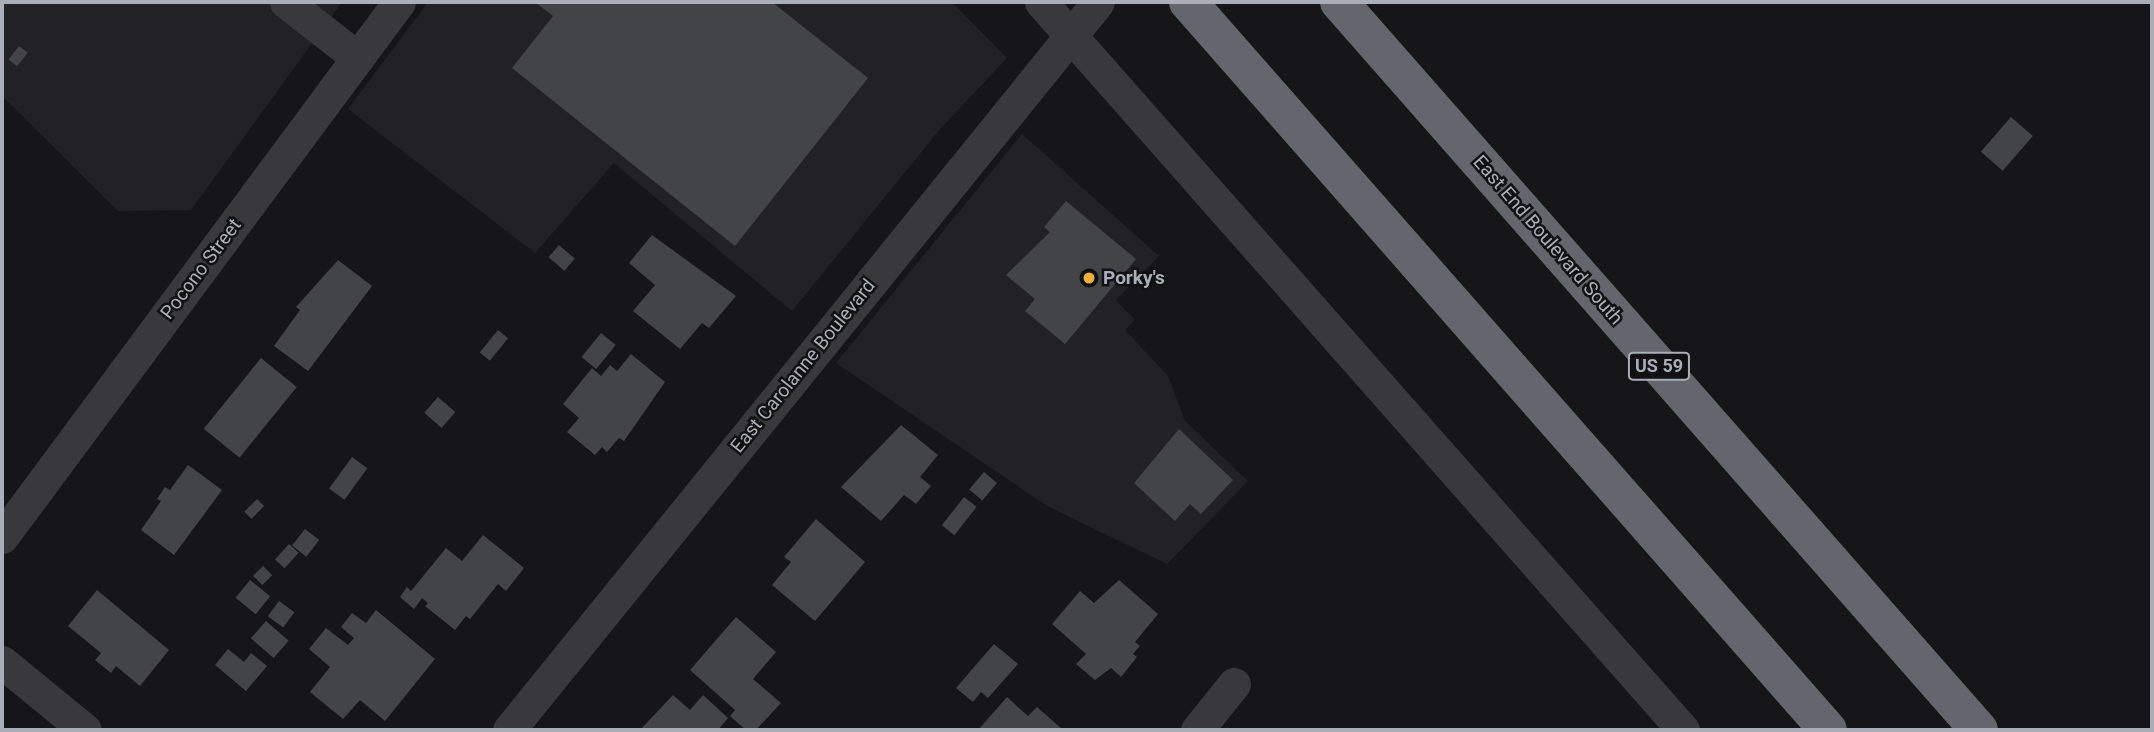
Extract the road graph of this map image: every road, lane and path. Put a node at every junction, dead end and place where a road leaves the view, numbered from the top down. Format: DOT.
graph roads {
  1 [pos="286,2"];
  2 [pos="399,2"];
  3 [pos="1041,2"];
  4 [pos="1098,2"];
  5 [pos="1188,2"];
  6 [pos="1339,2"];
  7 [pos="1071,35"];
  8 [pos="358,58"];
  9 [pos="2,537"];
  10 [pos="2,662"];
  11 [pos="1234,684"];
  12 [pos="85,730"];
  13 [pos="509,730"];
  14 [pos="1197,730"];
  15 [pos="1683,730"];
  16 [pos="1828,730"];
  17 [pos="1979,730"];
  1 -- 8 [label="street"];
  2 -- 8 [label="street, Pocono Street"];
  3 -- 7 [label="street"];
  4 -- 7 [label="street, East Carolanne Boulevard"];
  5 -- 16 [label="highway"];
  6 -- 17 [label="highway, East End Boulevard South / US 59"];
  7 -- 13 [label="street, East Carolanne Boulevard"];
  7 -- 15 [label="street"];
  8 -- 9 [label="street, Pocono Street"];
  10 -- 12 [label="street"];
  11 -- 14 [label="street"];
}
